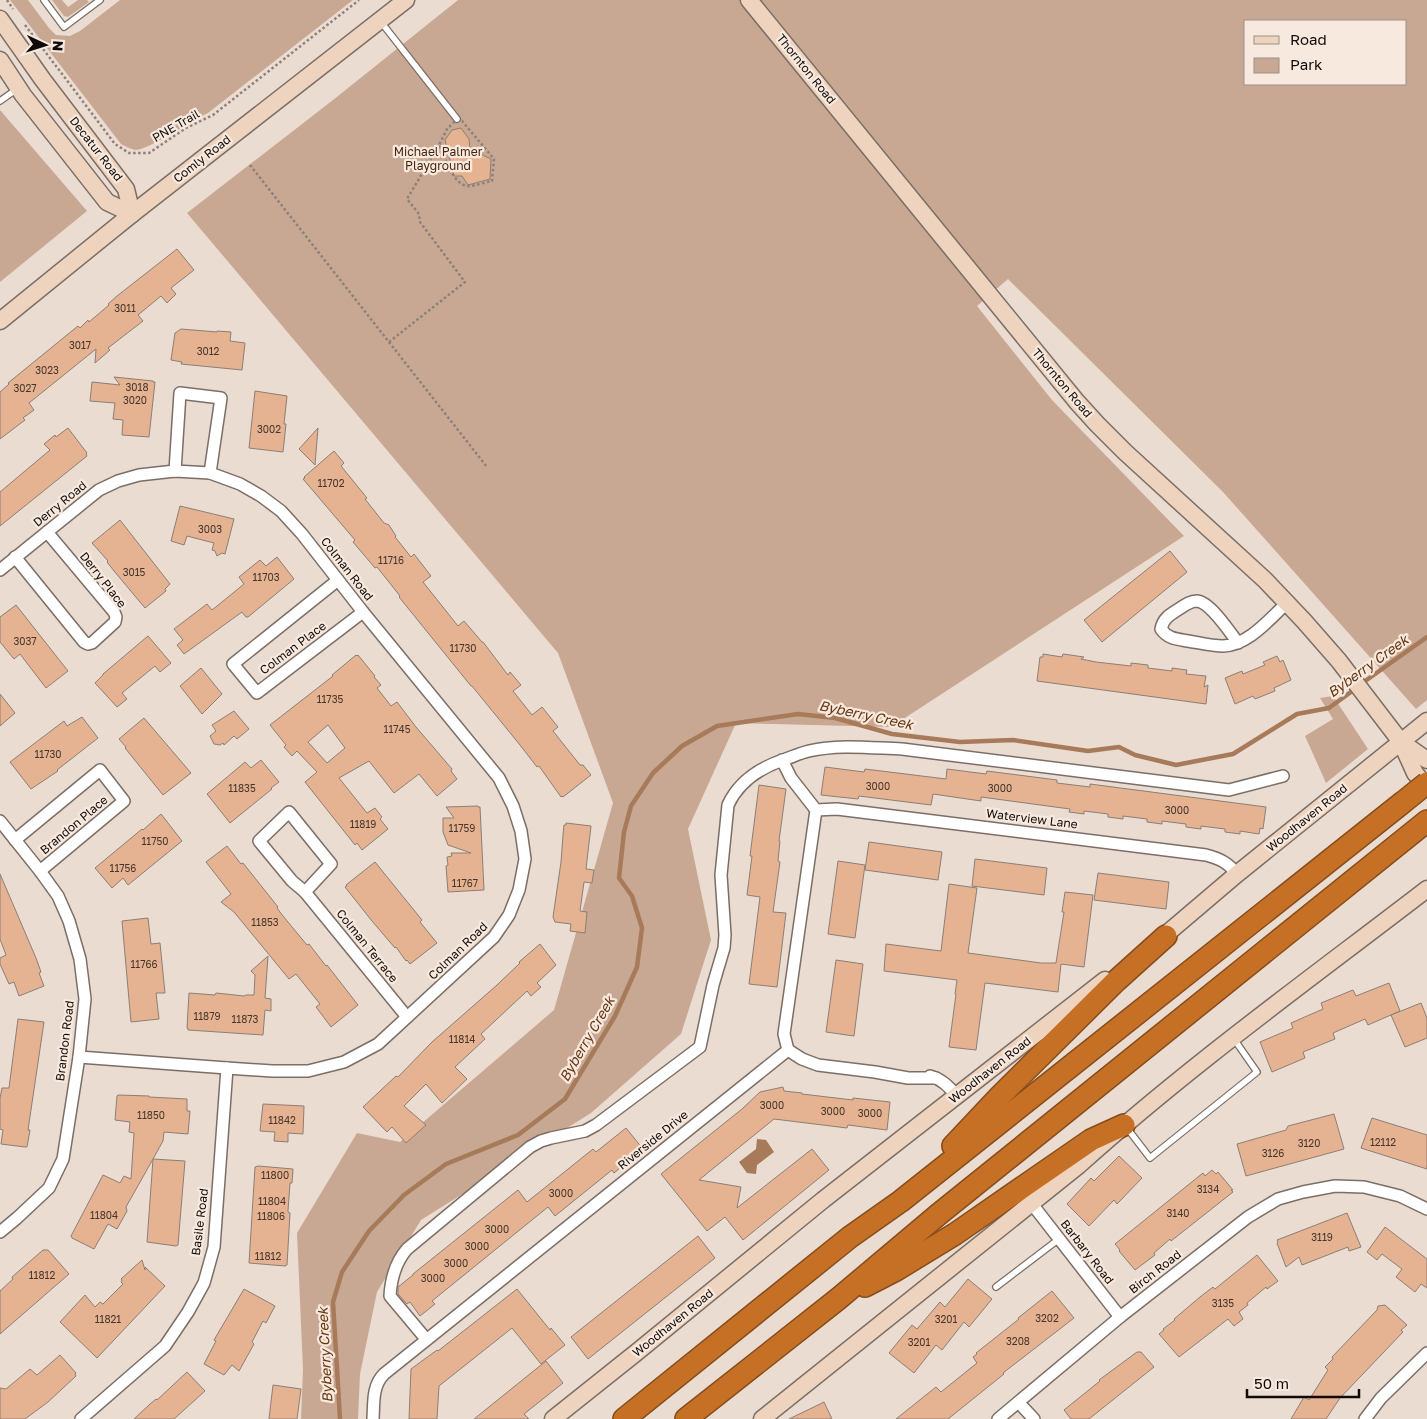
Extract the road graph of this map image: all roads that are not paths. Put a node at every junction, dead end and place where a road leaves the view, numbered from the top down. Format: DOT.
graph roads {
  1 [pos="44,0"];
  2 [pos="100,0"];
  3 [pos="406,0"];
  4 [pos="751,1"];
  5 [pos="0,19"];
  6 [pos="379,21"];
  7 [pos="0,60"];
  8 [pos="19,88"];
  9 [pos="0,102"];
  10 [pos="457,120"];
  11 [pos="132,214"];
  12 [pos="0,321"];
  13 [pos="174,471"];
  14 [pos="210,473"];
  15 [pos="47,532"];
  16 [pos="15,557"];
  17 [pos="0,570"];
  18 [pos="338,580"];
  19 [pos="1287,603"];
  20 [pos="363,612"];
  21 [pos="1238,643"];
  22 [pos="1427,721"];
  23 [pos="1401,742"];
  24 [pos="782,760"];
  25 [pos="1427,760"];
  26 [pos="1283,776"];
  27 [pos="1427,783"];
  28 [pos="1427,788"];
  29 [pos="816,810"];
  30 [pos="0,821"];
  31 [pos="1427,821"];
  32 [pos="15,840"];
  33 [pos="40,871"];
  34 [pos="1238,874"];
  35 [pos="1427,888"];
  36 [pos="305,892"];
  37 [pos="1166,936"];
  38 [pos="407,1017"];
  39 [pos="1234,1038"];
  40 [pos="788,1050"];
  41 [pos="79,1057"];
  42 [pos="227,1068"];
  43 [pos="957,1096"];
  44 [pos="1124,1125"];
  45 [pos="901,1201"];
  46 [pos="1032,1204"];
  47 [pos="1427,1209"];
  48 [pos="0,1232"];
  49 [pos="1059,1240"];
  50 [pos="996,1287"];
  51 [pos="838,1299"];
  52 [pos="1120,1317"];
  53 [pos="426,1339"];
  54 [pos="1427,1352"];
  55 [pos="1019,1403"];
  56 [pos="81,1419"];
  57 [pos="373,1419"];
  58 [pos="553,1419"];
  59 [pos="624,1419"];
  60 [pos="686,1419"];
  61 [pos="762,1419"];
  62 [pos="998,1419"];
  63 [pos="1034,1419"];
  64 [pos="1365,1419"];
  1 -- 2 [label="lane"];
  3 -- 6 [label="street, Comly Road"];
  4 -- 19 [label="street, Thornton Road"];
  5 -- 11 [label="street, Decatur Road"];
  6 -- 10 [label="lane"];
  6 -- 11 [label="street, Comly Road"];
  7 -- 8 [label="street, Decatur Road"];
  8 -- 9 [label="lane"];
  8 -- 11 [label="street, Decatur Road"];
  11 -- 12 [label="street, Comly Road"];
  13 -- 14 [label="street, Colman Road"];
  13 -- 14 [label="street"];
  13 -- 15 [label="street, Derry Road"];
  14 -- 18 [label="street, Colman Road"];
  15 -- 16 [label="street, Derry Road"];
  15 -- 16 [label="street, Derry Place"];
  16 -- 17 [label="street, Derry Road"];
  18 -- 20 [label="street, Colman Road"];
  18 -- 20 [label="street, Colman Place"];
  19 -- 21 [label="street"];
  19 -- 23 [label="street, Thornton Road"];
  20 -- 38 [label="street, Colman Road"];
  21 -- 21 [label="street"];
  22 -- 23 [label="street, Woodhaven Road"];
  23 -- 25 [label="street, Thornton Road"];
  23 -- 28 [label="street, Thornton Road"];
  23 -- 34 [label="street, Woodhaven Road"];
  24 -- 26 [label="street"];
  24 -- 29 [label="street"];
  24 -- 53 [label="street"];
  27 -- 45 [label="highway, bridge"];
  29 -- 34 [label="street, Waterview Lane"];
  29 -- 40 [label="street"];
  30 -- 32 [label="street, Brandon Road"];
  31 -- 51 [label="highway"];
  32 -- 33 [label="street, Brandon Road"];
  32 -- 33 [label="street, Brandon Place"];
  33 -- 41 [label="street, Brandon Road"];
  34 -- 37 [label="street, Woodhaven Road"];
  35 -- 39 [label="street"];
  36 -- 36 [label="street, Colman Terrace"];
  36 -- 38 [label="street, Colman Terrace"];
  37 -- 43 [label="street, Woodhaven Road"];
  37 -- 45 [label="highway"];
  38 -- 42 [label="street, Colman Road"];
  39 -- 44 [label="street"];
  39 -- 44 [label="lane"];
  40 -- 43 [label="street"];
  40 -- 53 [label="street, Riverside Drive"];
  41 -- 42 [label="street, Colman Road"];
  41 -- 48 [label="street, Brandon Road"];
  42 -- 56 [label="street, Basile Road"];
  43 -- 58 [label="street, Woodhaven Road"];
  44 -- 46 [label="street"];
  44 -- 51 [label="highway"];
  45 -- 59 [label="highway"];
  46 -- 49 [label="street, Barbary Road"];
  46 -- 61 [label="street"];
  47 -- 52 [label="street, Birch Road"];
  49 -- 50 [label="lane"];
  49 -- 52 [label="street, Barbary Road"];
  51 -- 60 [label="highway"];
  52 -- 55 [label="street, Birch Road"];
  53 -- 57 [label="street, Riverside Drive"];
  54 -- 64 [label="street"];
  55 -- 62 [label="street, Birch Road"];
  55 -- 63 [label="street"];
}
